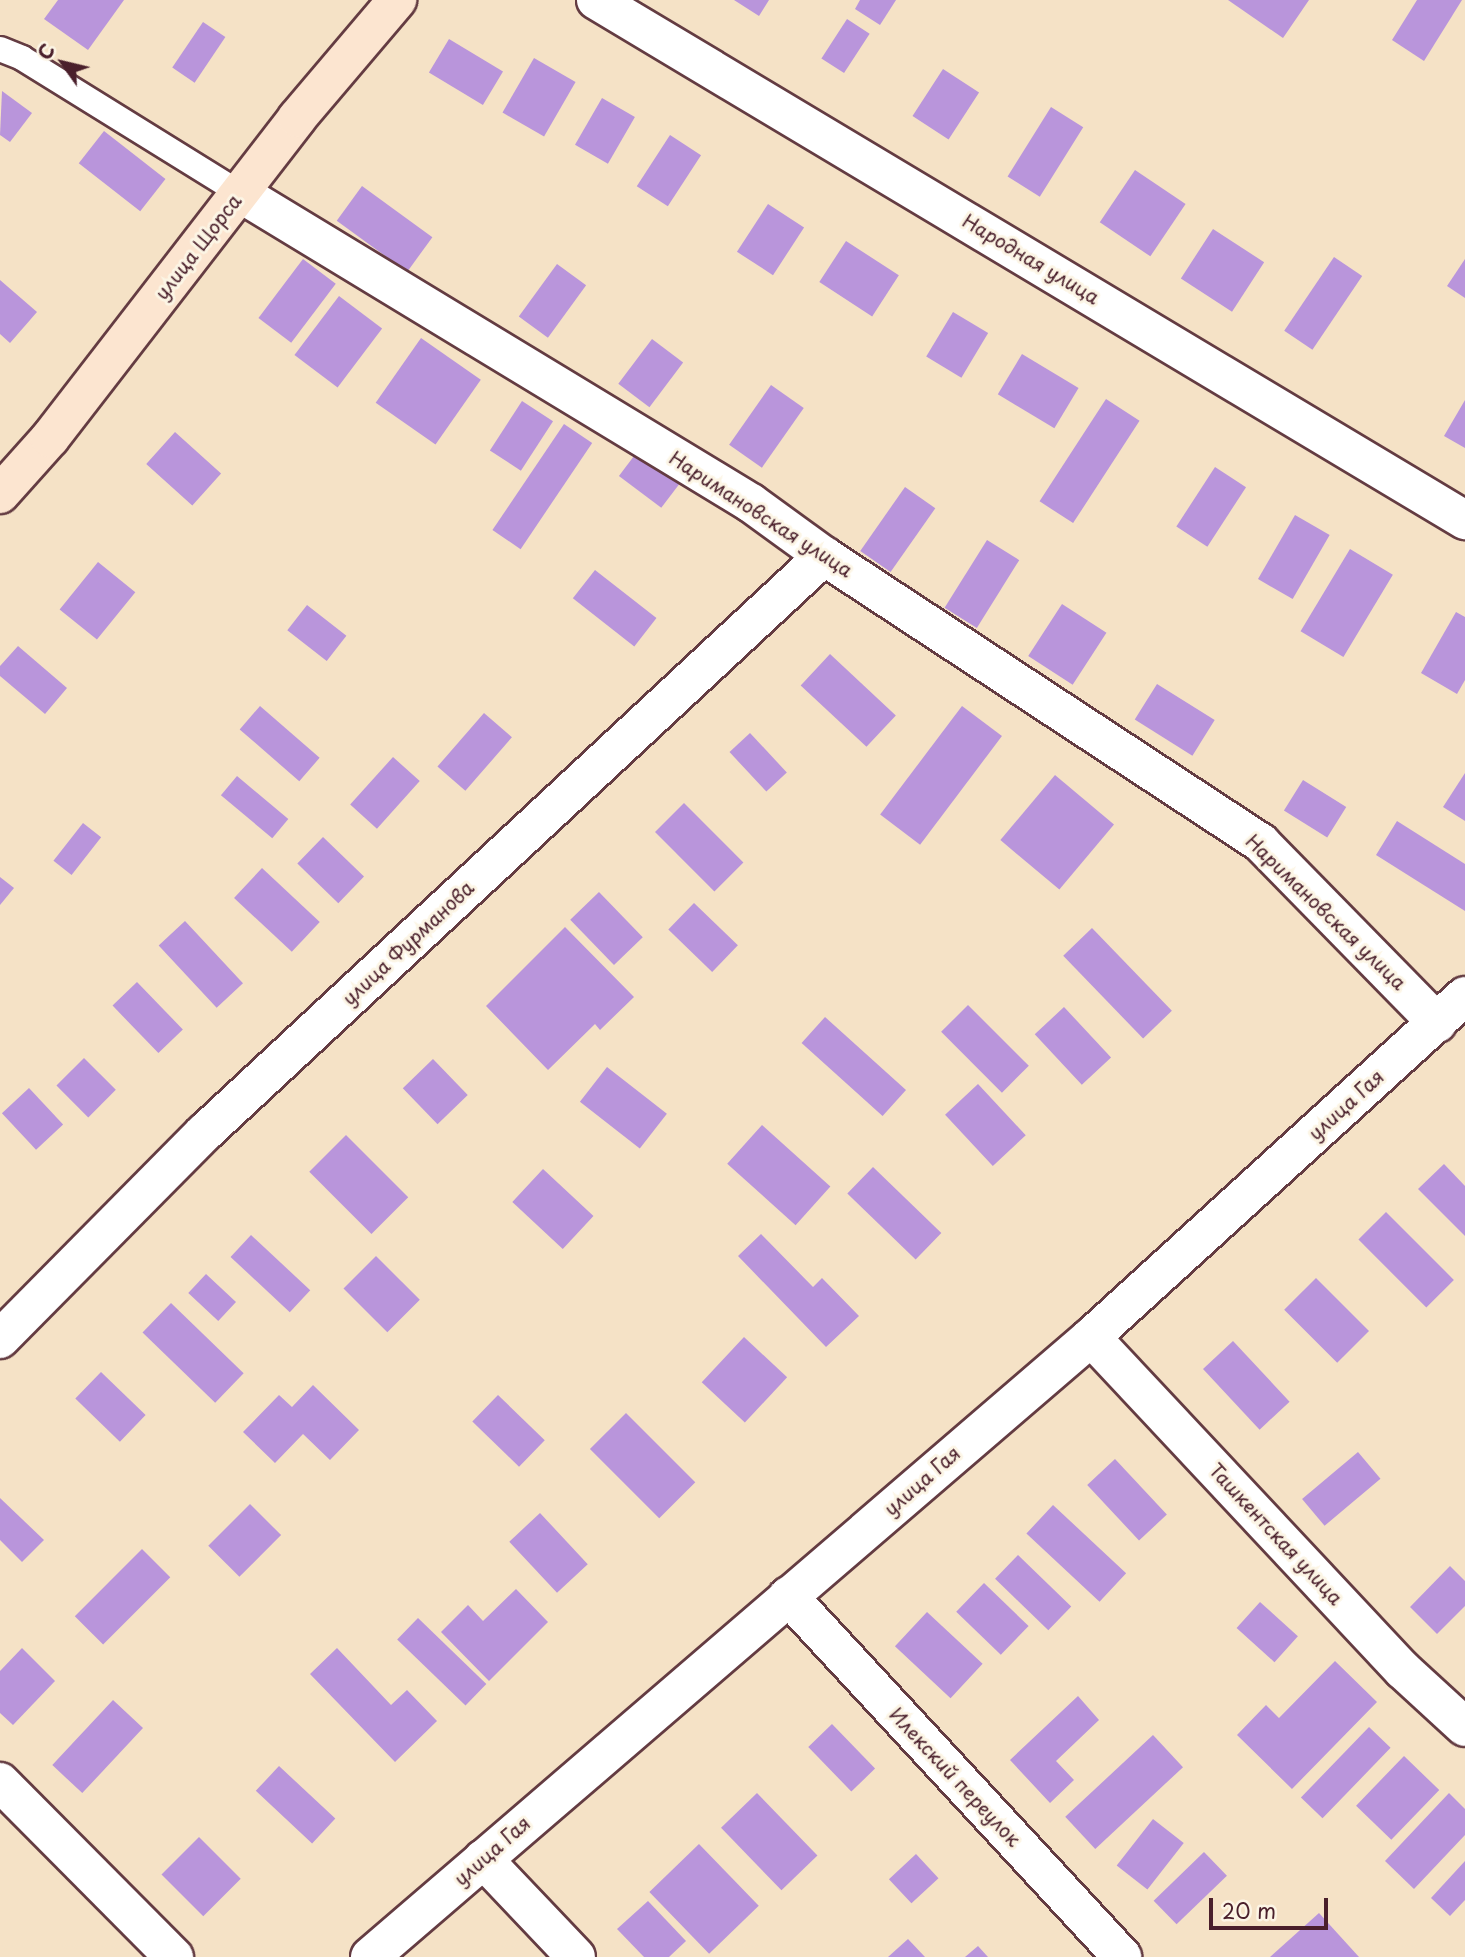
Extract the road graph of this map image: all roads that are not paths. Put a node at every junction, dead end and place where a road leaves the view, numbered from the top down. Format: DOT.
graph roads {
  1 [pos="397,0"];
  2 [pos="596,0"];
  3 [pos="0,49"];
  4 [pos="240,193"];
  5 [pos="0,494"];
  6 [pos="1465,520"];
  7 [pos="824,556"];
  8 [pos="1465,996"];
  9 [pos="1437,1023"];
  10 [pos="1091,1337"];
  11 [pos="0,1339"];
  12 [pos="788,1596"];
  13 [pos="1465,1727"];
  14 [pos="0,1782"];
  15 [pos="483,1859"];
  16 [pos="174,1957"];
  17 [pos="370,1957"];
  18 [pos="576,1957"];
  19 [pos="1122,1957"];
  1 -- 4 [label="main road, улица Щорса"];
  2 -- 6 [label="street, Народная улица"];
  3 -- 4 [label="lane, Наримановская улица"];
  4 -- 5 [label="main road, улица Щорса"];
  4 -- 7 [label="street, Наримановская улица"];
  7 -- 9 [label="street, Наримановская улица"];
  7 -- 11 [label="street, улица Фурманова"];
  8 -- 9 [label="street, улица Гая"];
  9 -- 10 [label="street, улица Гая"];
  10 -- 12 [label="street, улица Гая"];
  10 -- 13 [label="street, Ташкентская улица"];
  12 -- 15 [label="street, улица Гая"];
  12 -- 19 [label="street, Илекский переулок"];
  14 -- 16 [label="street"];
  15 -- 17 [label="street, улица Гая"];
  15 -- 18 [label="street"];
}
